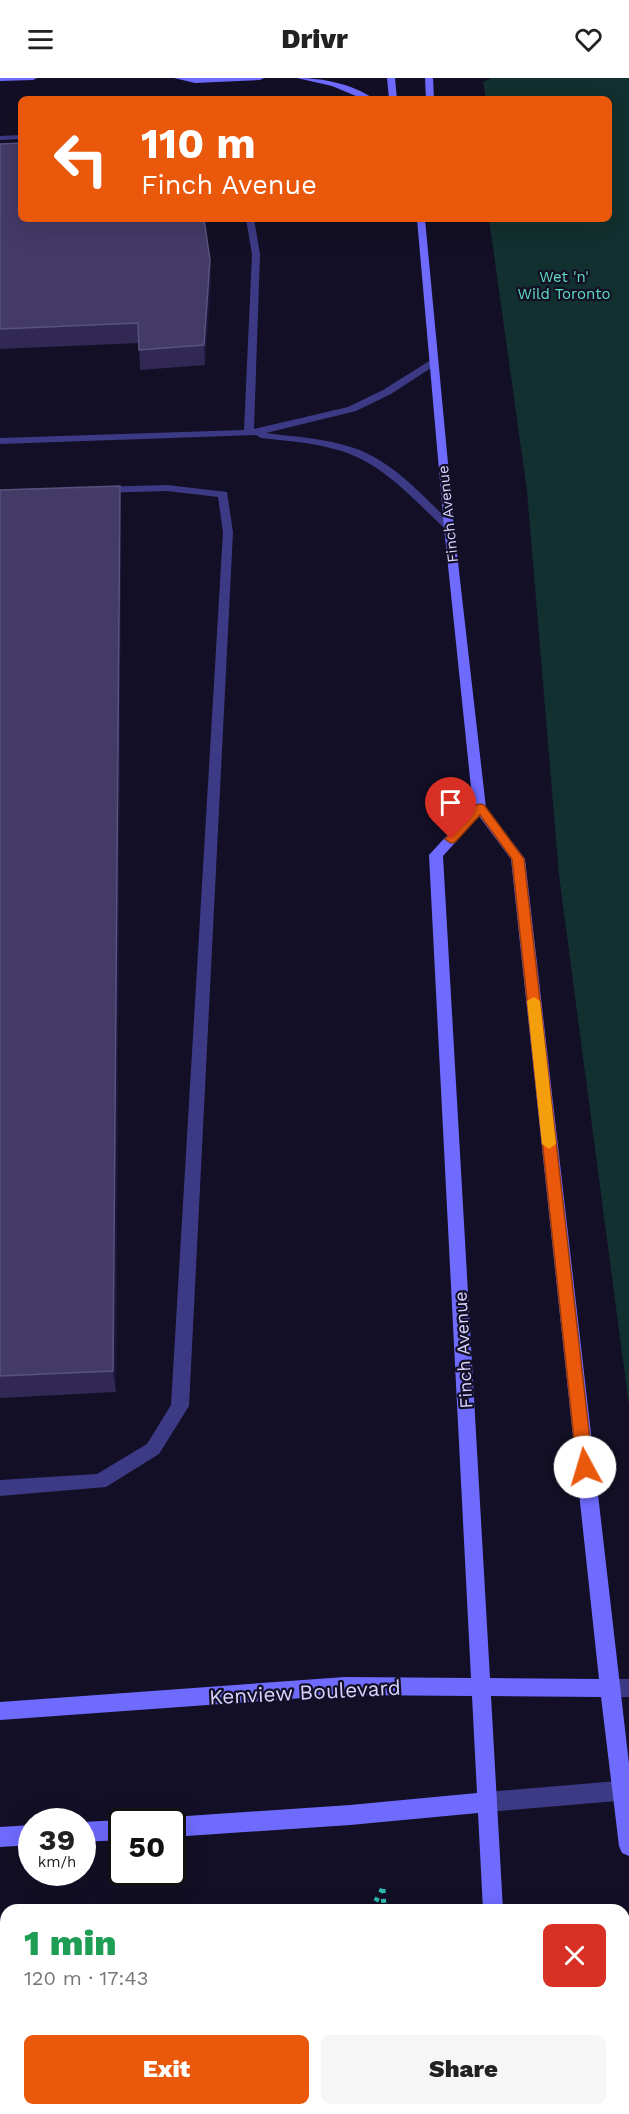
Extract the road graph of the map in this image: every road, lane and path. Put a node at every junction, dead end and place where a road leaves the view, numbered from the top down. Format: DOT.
graph roads {
  1 [pos="33,78"];
  2 [pos="178,78"];
  3 [pos="260,78"];
  4 [pos="301,78"];
  5 [pos="392,78"];
  6 [pos="429,78"];
  7 [pos="0,79"];
  8 [pos="363,96"];
  9 [pos="393,96"];
  10 [pos="430,96"];
  11 [pos="18,137"];
  12 [pos="0,138"];
  13 [pos="251,222"];
  14 [pos="422,222"];
  15 [pos="434,362"];
  16 [pos="249,433"];
  17 [pos="0,441"];
  18 [pos="83,491"];
  19 [pos="449,527"];
  20 [pos="480,808"];
  21 [pos="0,1488"];
  22 [pos="481,1687"];
  23 [pos="619,1688"];
  24 [pos="0,1711"];
  25 [pos="626,1790"];
  26 [pos="487,1802"];
  27 [pos="186,1826"];
  28 [pos="18,1836"];
  29 [pos="0,1837"];
  30 [pos="629,1846"];
  31 [pos="374,1904"];
  32 [pos="384,1904"];
  33 [pos="493,1904"];
  1 -- 7 [label="main road"];
  2 -- 3 [label="main road"];
  4 -- 8 [label="main road"];
  5 -- 9 [label="main road"];
  6 -- 10 [label="main road"];
  11 -- 12 [label="street"];
  13 -- 16 [label="street"];
  14 -- 15 [label="main road, Finch Avenue"];
  15 -- 16 [label="street"];
  15 -- 19 [label="main road, Finch Avenue"];
  16 -- 17 [label="street"];
  16 -- 19 [label="street"];
  18 -- 21 [label="street"];
  19 -- 20 [label="main road, Finch Avenue"];
  20 -- 22 [label="main road, Finch Avenue"];
  20 -- 23 [label="main road"];
  22 -- 23 [label="main road, Kenview Boulevard"];
  22 -- 24 [label="main road, Kenview Boulevard"];
  22 -- 26 [label="main road, Finch Avenue"];
  23 -- 25 [label="main road"];
  25 -- 26 [label="street"];
  25 -- 30 [label="main road"];
  26 -- 27 [label="main road"];
  26 -- 33 [label="main road, Finch Avenue"];
  28 -- 29 [label="main road"];
  31 -- 32 [label="path"];
}
